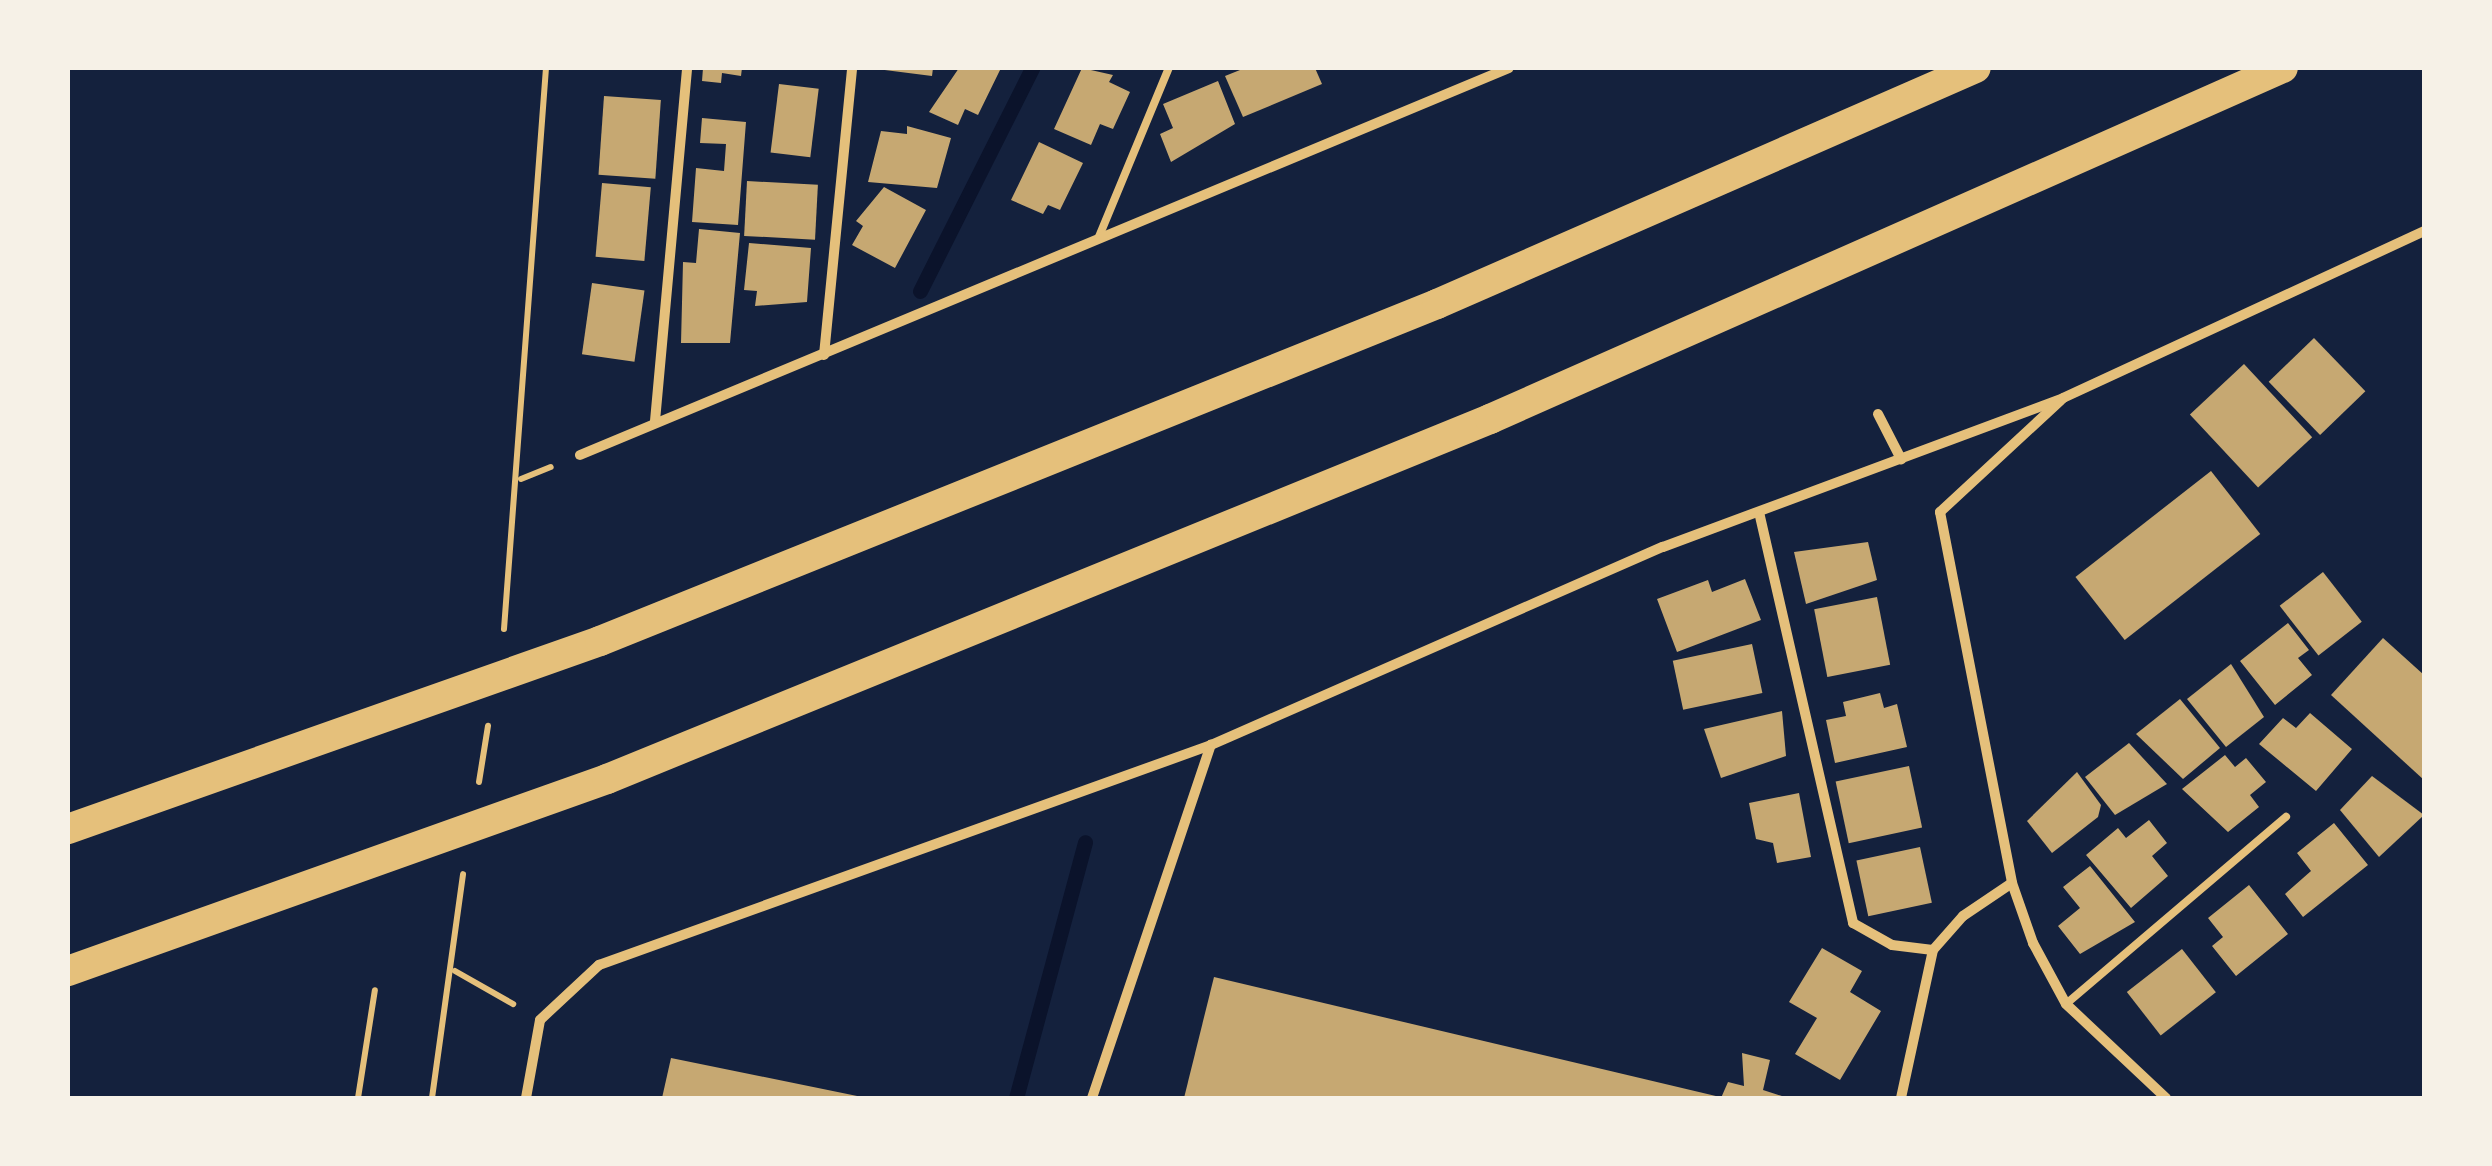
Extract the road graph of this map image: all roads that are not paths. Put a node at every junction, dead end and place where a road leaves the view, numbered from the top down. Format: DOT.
graph roads {
  1 [pos="687,68"];
  2 [pos="852,68"];
  3 [pos="1169,68"];
  4 [pos="1509,68"];
  5 [pos="1976,68"];
  6 [pos="2283,68"];
  7 [pos="2424,231"];
  8 [pos="1098,239"];
  9 [pos="824,354"];
  10 [pos="2062,398"];
  11 [pos="1878,414"];
  12 [pos="655,421"];
  13 [pos="580,456"];
  14 [pos="1901,458"];
  15 [pos="1759,512"];
  16 [pos="1211,746"];
  17 [pos="2286,817"];
  18 [pos="68,829"];
  19 [pos="2012,883"];
  20 [pos="1934,950"];
  21 [pos="68,970"];
  22 [pos="2066,1004"];
  23 [pos="526,1098"];
  24 [pos="1092,1098"];
  25 [pos="1901,1098"];
  26 [pos="2166,1098"];
  1 -- 12 [label="street"];
  2 -- 9 [label="street"];
  3 -- 8 [label="lane"];
  4 -- 8 [label="street"];
  5 -- 18 [label="highway"];
  6 -- 21 [label="highway"];
  7 -- 10 [label="street"];
  8 -- 9 [label="street"];
  9 -- 12 [label="street"];
  10 -- 14 [label="street"];
  10 -- 19 [label="street"];
  11 -- 14 [label="street"];
  12 -- 13 [label="street"];
  14 -- 15 [label="street"];
  15 -- 16 [label="street"];
  15 -- 20 [label="street"];
  16 -- 23 [label="street"];
  16 -- 24 [label="street"];
  17 -- 22 [label="lane"];
  19 -- 20 [label="street"];
  19 -- 22 [label="street"];
  20 -- 25 [label="street"];
  22 -- 26 [label="street"];
}
